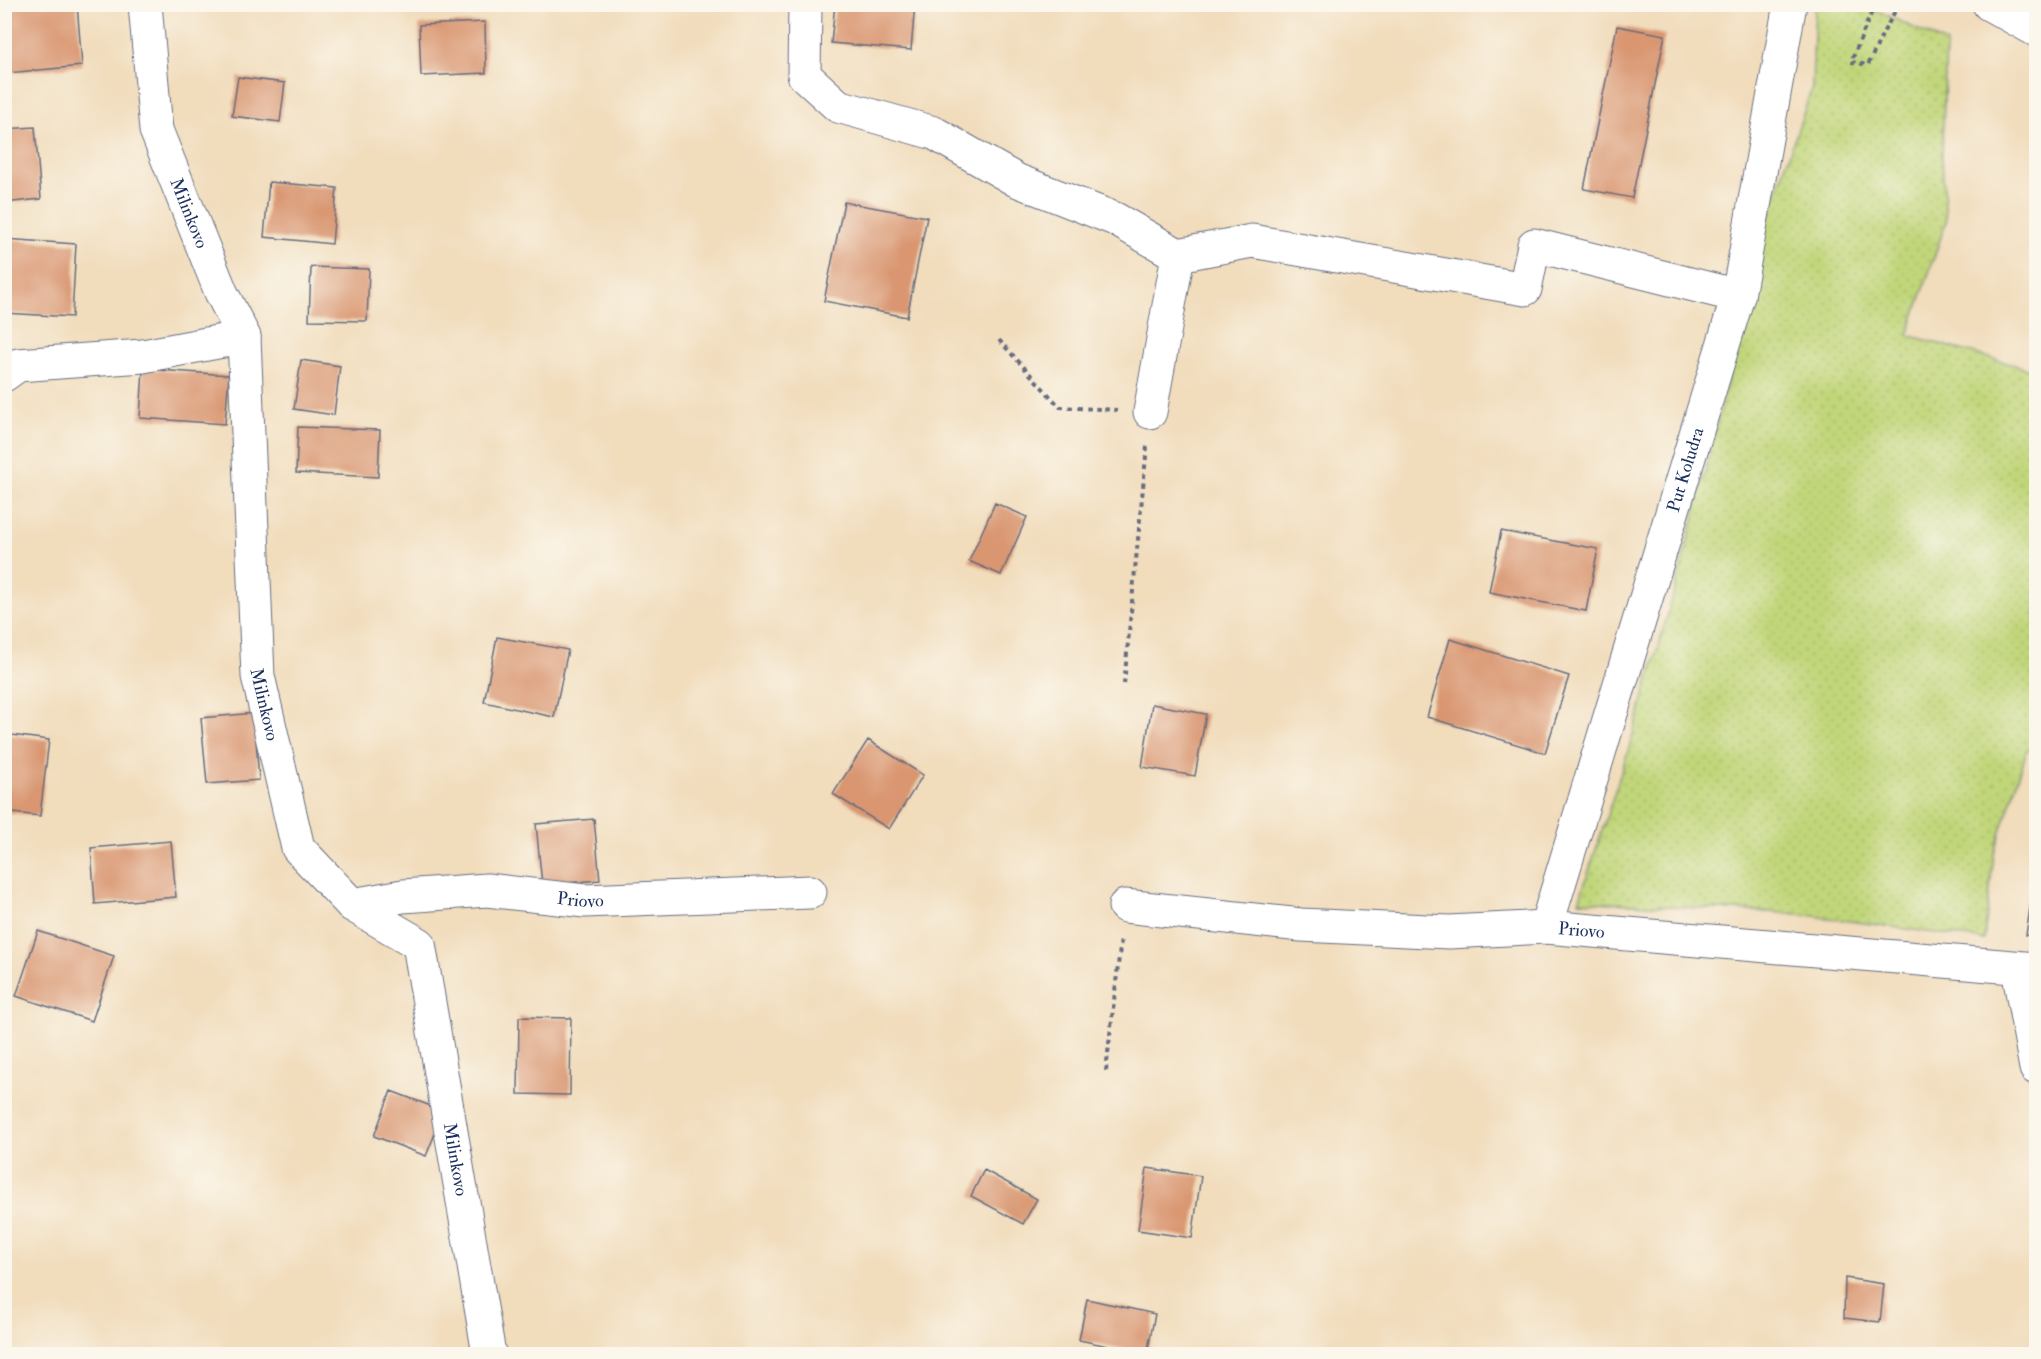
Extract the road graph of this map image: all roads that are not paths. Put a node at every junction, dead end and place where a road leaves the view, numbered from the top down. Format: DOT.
graph roads {
  1 [pos="145,4"];
  2 [pos="805,4"];
  3 [pos="1790,4"];
  4 [pos="1989,4"];
  5 [pos="2037,30"];
  6 [pos="1178,255"];
  7 [pos="1738,296"];
  8 [pos="244,337"];
  9 [pos="9,366"];
  10 [pos="1150,412"];
  11 [pos="810,892"];
  12 [pos="352,905"];
  13 [pos="1125,906"];
  14 [pos="1546,927"];
  15 [pos="2027,969"];
  16 [pos="2037,1068"];
  17 [pos="489,1354"];
  1 -- 8 [label="street, Milinkovo"];
  2 -- 6 [label="street"];
  3 -- 7 [label="street, Put Koludra"];
  4 -- 5 [label="street"];
  6 -- 7 [label="street"];
  6 -- 10 [label="street"];
  7 -- 14 [label="street, Put Koludra"];
  8 -- 9 [label="street"];
  8 -- 12 [label="street, Milinkovo"];
  11 -- 12 [label="street, Priovo"];
  12 -- 17 [label="street, Milinkovo"];
  13 -- 14 [label="street, Priovo"];
  14 -- 15 [label="street, Priovo"];
  15 -- 16 [label="street"];
}
